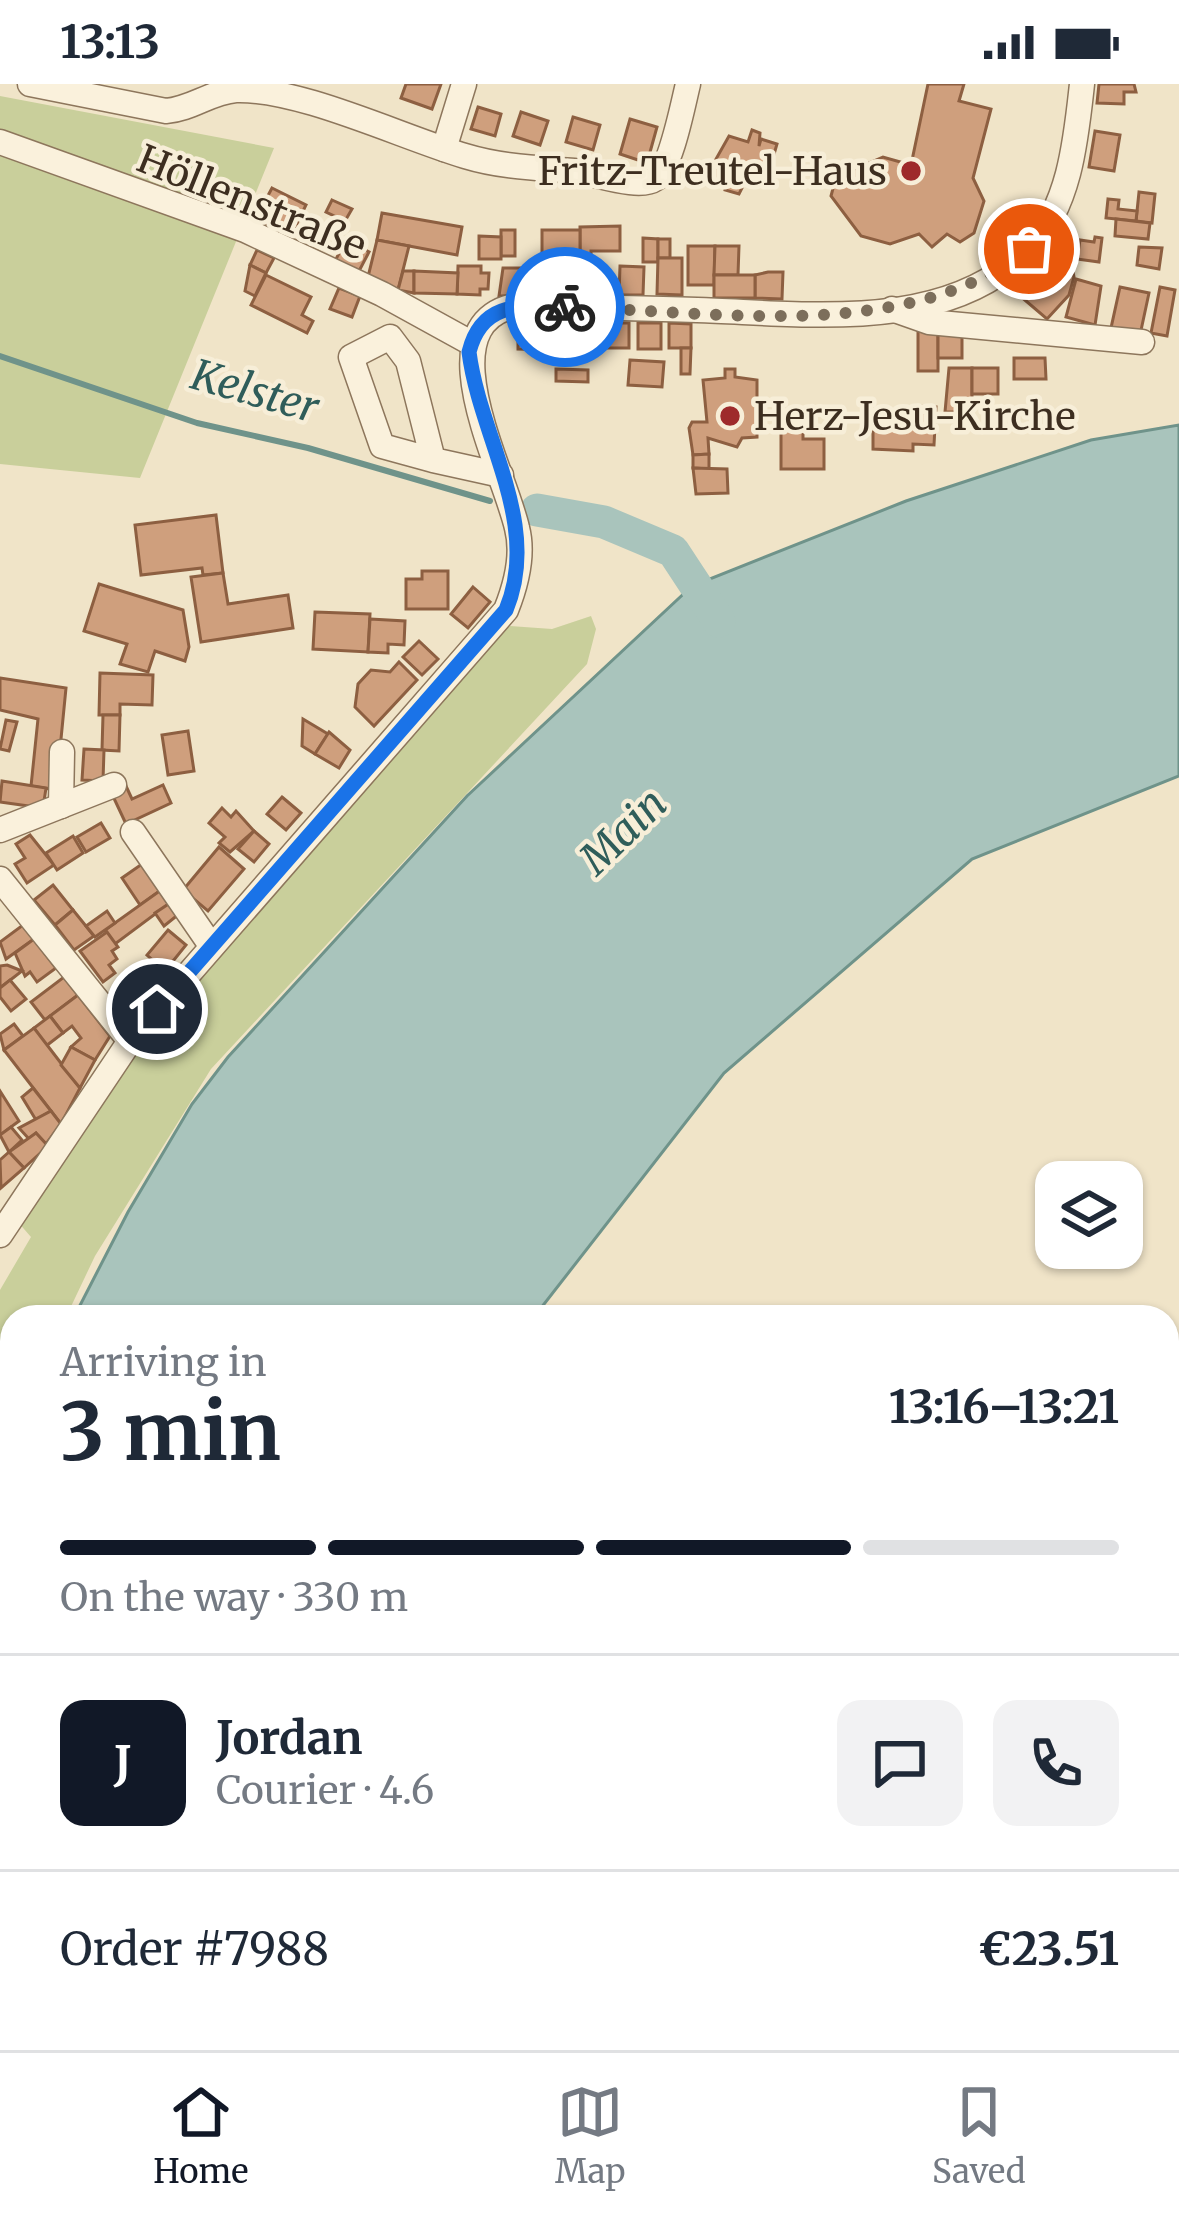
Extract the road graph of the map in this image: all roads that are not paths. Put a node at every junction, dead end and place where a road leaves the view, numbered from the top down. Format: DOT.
graph roads {
  1 [pos="30,84"];
  2 [pos="464,84"];
  3 [pos="688,84"];
  4 [pos="1082,84"];
  5 [pos="215,89"];
  6 [pos="0,142"];
  7 [pos="444,149"];
  8 [pos="403,306"];
  9 [pos="889,309"];
  10 [pos="390,338"];
  11 [pos="1142,342"];
  12 [pos="471,343"];
  13 [pos="433,460"];
  14 [pos="501,475"];
  15 [pos="62,752"];
  16 [pos="114,785"];
  17 [pos="61,806"];
  18 [pos="0,830"];
  19 [pos="133,832"];
  20 [pos="0,879"];
  21 [pos="210,944"];
  22 [pos="130,1041"];
  23 [pos="0,1234"];
  1 -- 5 [label="street"];
  2 -- 7 [label="street"];
  3 -- 7 [label="street"];
  4 -- 9 [label="street"];
  5 -- 7 [label="street"];
  6 -- 8 [label="street, Höllenstraße"];
  8 -- 10 [label="street"];
  8 -- 12 [label="street, Höllenstraße"];
  9 -- 11 [label="street"];
  9 -- 12 [label="street"];
  10 -- 13 [label="street"];
  10 -- 13 [label="street"];
  12 -- 14 [label="street"];
  13 -- 14 [label="street"];
  14 -- 21 [label="street"];
  15 -- 17 [label="street"];
  16 -- 17 [label="street"];
  17 -- 18 [label="street"];
  19 -- 21 [label="street"];
  20 -- 22 [label="street"];
  21 -- 22 [label="street"];
  22 -- 23 [label="street"];
}
